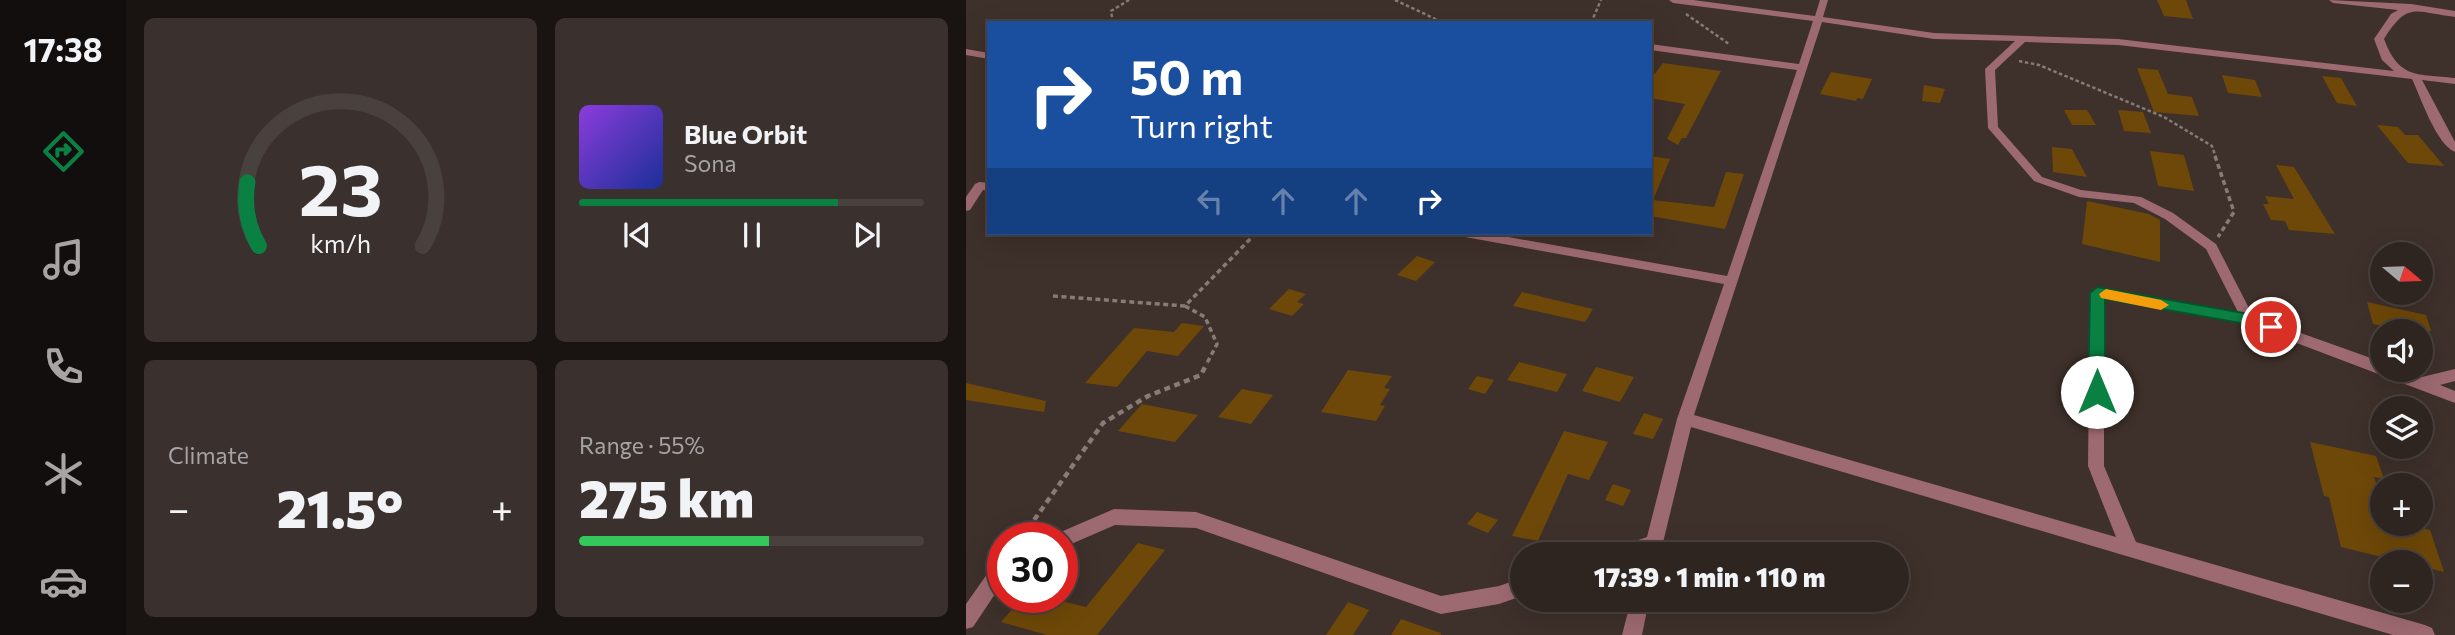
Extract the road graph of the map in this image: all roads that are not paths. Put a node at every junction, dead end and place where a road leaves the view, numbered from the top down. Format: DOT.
graph roads {
  1 [pos="1673,0"];
  2 [pos="1824,0"];
  3 [pos="2333,0"];
  4 [pos="2418,0"];
  5 [pos="2410,8"];
  6 [pos="2455,14"];
  7 [pos="1818,19"];
  8 [pos="2021,41"];
  9 [pos="1652,47"];
  10 [pos="966,52"];
  11 [pos="987,56"];
  12 [pos="1803,68"];
  13 [pos="2409,75"];
  14 [pos="2455,81"];
  15 [pos="2455,149"];
  16 [pos="987,187"];
  17 [pos="966,207"];
  18 [pos="1476,235"];
  19 [pos="1731,281"];
  20 [pos="2249,319"];
  21 [pos="2370,363"];
  22 [pos="2455,375"];
  23 [pos="2423,383"];
  24 [pos="2455,397"];
  25 [pos="1685,419"];
  26 [pos="1078,533"];
  27 [pos="1655,542"];
  28 [pos="2129,548"];
  29 [pos="987,589"];
  30 [pos="1510,591"];
  31 [pos="1637,612"];
  32 [pos="966,620"];
  33 [pos="2382,628"];
  34 [pos="1632,635"];
  35 [pos="2425,635"];
  1 -- 7 [label="street"];
  2 -- 7 [label="street"];
  3 -- 5 [label="street"];
  4 -- 5 [label="street"];
  5 -- 6 [label="street"];
  5 -- 13 [label="street"];
  7 -- 8 [label="street"];
  7 -- 12 [label="street"];
  8 -- 13 [label="street"];
  8 -- 20 [label="street"];
  9 -- 12 [label="street"];
  10 -- 11 [label="street"];
  12 -- 19 [label="street"];
  13 -- 14 [label="street"];
  13 -- 15 [label="street"];
  16 -- 17 [label="street"];
  18 -- 19 [label="street"];
  19 -- 25 [label="street"];
  20 -- 21 [label="street"];
  20 -- 28 [label="street"];
  22 -- 23 [label="street"];
  23 -- 24 [label="street"];
  25 -- 27 [label="street"];
  25 -- 28 [label="street"];
  26 -- 30 [label="street"];
  28 -- 33 [label="street"];
  29 -- 32 [label="street"];
  31 -- 34 [label="street"];
  33 -- 35 [label="street"];
}
